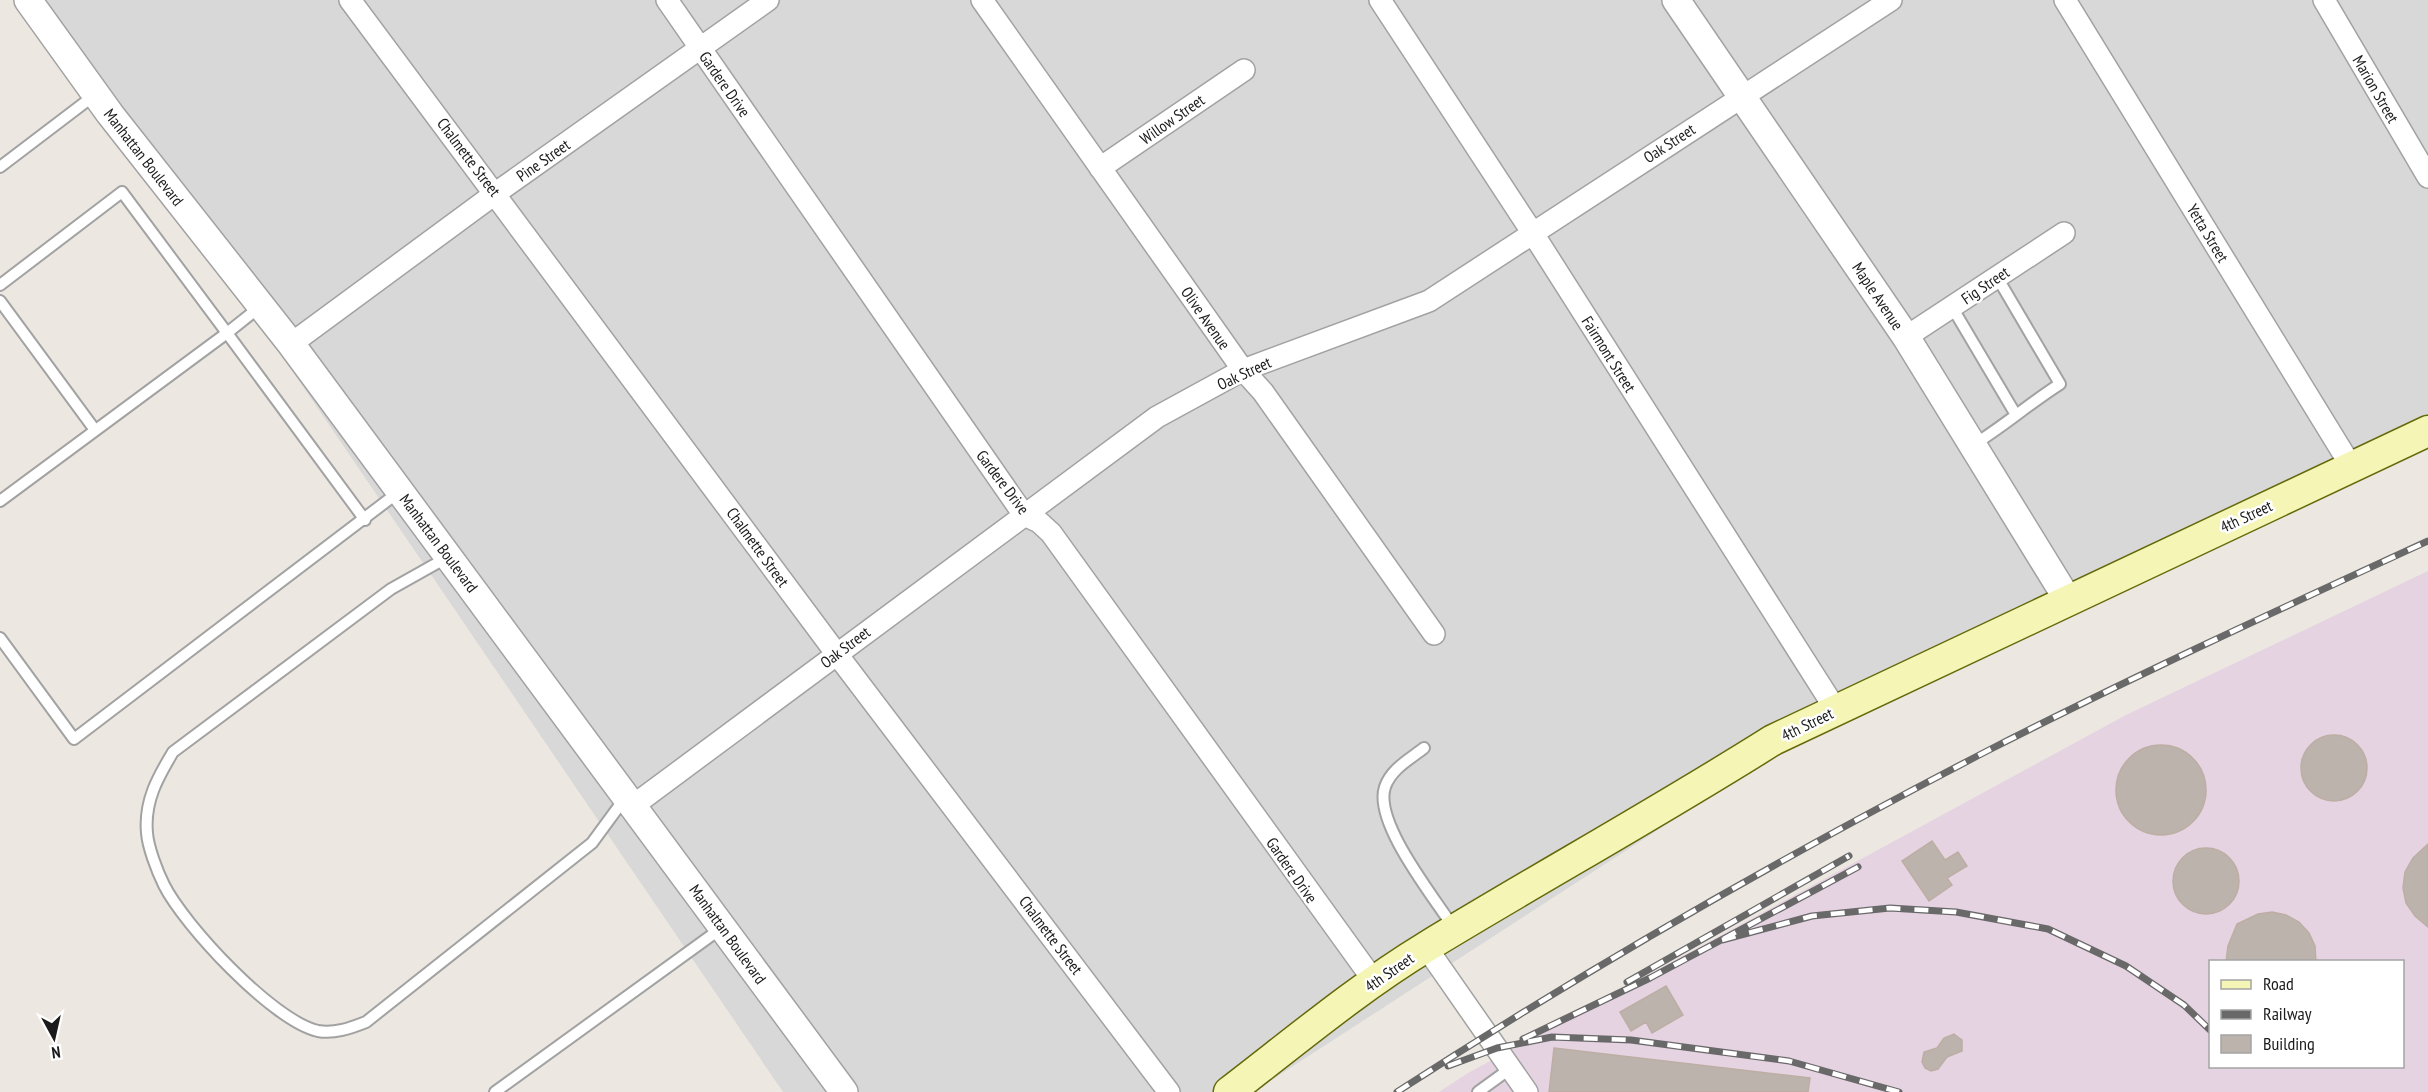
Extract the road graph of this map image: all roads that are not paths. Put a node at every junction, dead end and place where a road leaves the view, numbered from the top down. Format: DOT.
graph roads {
  1 [pos="28,0"];
  2 [pos="350,0"];
  3 [pos="667,0"];
  4 [pos="768,0"];
  5 [pos="982,0"];
  6 [pos="1380,0"];
  7 [pos="1676,0"];
  8 [pos="1891,0"];
  9 [pos="2065,0"];
  10 [pos="2324,0"];
  11 [pos="700,48"];
  12 [pos="1244,70"];
  13 [pos="96,94"];
  14 [pos="1741,96"];
  15 [pos="0,166"];
  16 [pos="1100,168"];
  17 [pos="2428,177"];
  18 [pos="496,193"];
  19 [pos="1532,232"];
  20 [pos="2064,232"];
  21 [pos="1997,277"];
  22 [pos="0,285"];
  23 [pos="0,301"];
  24 [pos="261,306"];
  25 [pos="1952,307"];
  26 [pos="227,333"];
  27 [pos="1906,337"];
  28 [pos="291,344"];
  29 [pos="1243,370"];
  30 [pos="2016,415"];
  31 [pos="95,430"];
  32 [pos="2428,431"];
  33 [pos="1973,445"];
  34 [pos="2351,466"];
  35 [pos="400,491"];
  36 [pos="0,501"];
  37 [pos="1024,515"];
  38 [pos="365,520"];
  39 [pos="449,557"];
  40 [pos="2068,600"];
  41 [pos="1434,634"];
  42 [pos="0,638"];
  43 [pos="837,653"];
  44 [pos="1836,710"];
  45 [pos="1424,748"];
  46 [pos="630,800"];
  47 [pos="723,927"];
  48 [pos="1455,930"];
  49 [pos="1426,947"];
  50 [pos="1374,981"];
  51 [pos="1511,1068"];
  52 [pos="1481,1091"];
  53 [pos="495,1092"];
  54 [pos="843,1092"];
  55 [pos="1169,1092"];
  56 [pos="1229,1092"];
  57 [pos="1527,1092"];
  1 -- 13 [label="street, Manhattan Boulevard"];
  2 -- 18 [label="street, Chalmette Street"];
  3 -- 11 [label="street, Gardere Drive"];
  4 -- 11 [label="street, Pine Street"];
  5 -- 16 [label="street, Olive Avenue"];
  6 -- 19 [label="street, Fairmont Street"];
  7 -- 14 [label="street, Maple Avenue"];
  8 -- 14 [label="street, Oak Street"];
  9 -- 34 [label="street, Yetta Street"];
  10 -- 17 [label="street, Marion Street"];
  11 -- 18 [label="street, Pine Street"];
  11 -- 37 [label="street, Gardere Drive"];
  12 -- 16 [label="street, Willow Street"];
  13 -- 15 [label="lane"];
  13 -- 24 [label="street, Manhattan Boulevard"];
  14 -- 19 [label="street, Oak Street"];
  14 -- 27 [label="street, Maple Avenue"];
  16 -- 29 [label="street, Olive Avenue"];
  18 -- 28 [label="street, Pine Street"];
  18 -- 43 [label="street, Chalmette Street"];
  19 -- 29 [label="street, Oak Street"];
  19 -- 44 [label="street, Fairmont Street"];
  20 -- 21 [label="street, Fig Street"];
  21 -- 25 [label="street, Fig Street"];
  21 -- 30 [label="lane"];
  22 -- 26 [label="lane"];
  23 -- 31 [label="lane"];
  24 -- 26 [label="lane"];
  24 -- 28 [label="street, Manhattan Boulevard"];
  25 -- 27 [label="street, Fig Street"];
  25 -- 30 [label="lane"];
  26 -- 31 [label="lane"];
  26 -- 38 [label="lane"];
  27 -- 33 [label="street, Maple Avenue"];
  28 -- 35 [label="street, Manhattan Boulevard"];
  29 -- 37 [label="street, Oak Street"];
  29 -- 41 [label="street, Olive Avenue"];
  30 -- 33 [label="lane"];
  31 -- 36 [label="lane"];
  32 -- 34 [label="main road, 4th Street"];
  33 -- 40 [label="street, Maple Avenue"];
  34 -- 40 [label="main road, 4th Street"];
  35 -- 38 [label="lane"];
  35 -- 39 [label="street, Manhattan Boulevard"];
  37 -- 43 [label="street, Oak Street"];
  37 -- 50 [label="street, Gardere Drive"];
  38 -- 42 [label="lane"];
  39 -- 46 [label="street, Manhattan Boulevard"];
  39 -- 46 [label="lane"];
  40 -- 44 [label="main road, 4th Street"];
  43 -- 46 [label="street, Oak Street"];
  43 -- 55 [label="street, Chalmette Street"];
  44 -- 48 [label="main road, 4th Street"];
  45 -- 48 [label="lane"];
  46 -- 47 [label="street, Manhattan Boulevard"];
  47 -- 53 [label="lane"];
  47 -- 54 [label="street, Manhattan Boulevard"];
  48 -- 49 [label="main road, 4th Street"];
  49 -- 50 [label="main road, 4th Street"];
  49 -- 51 [label="street"];
  50 -- 56 [label="main road, 4th Street"];
  51 -- 52 [label="lane"];
  51 -- 57 [label="street"];
}
